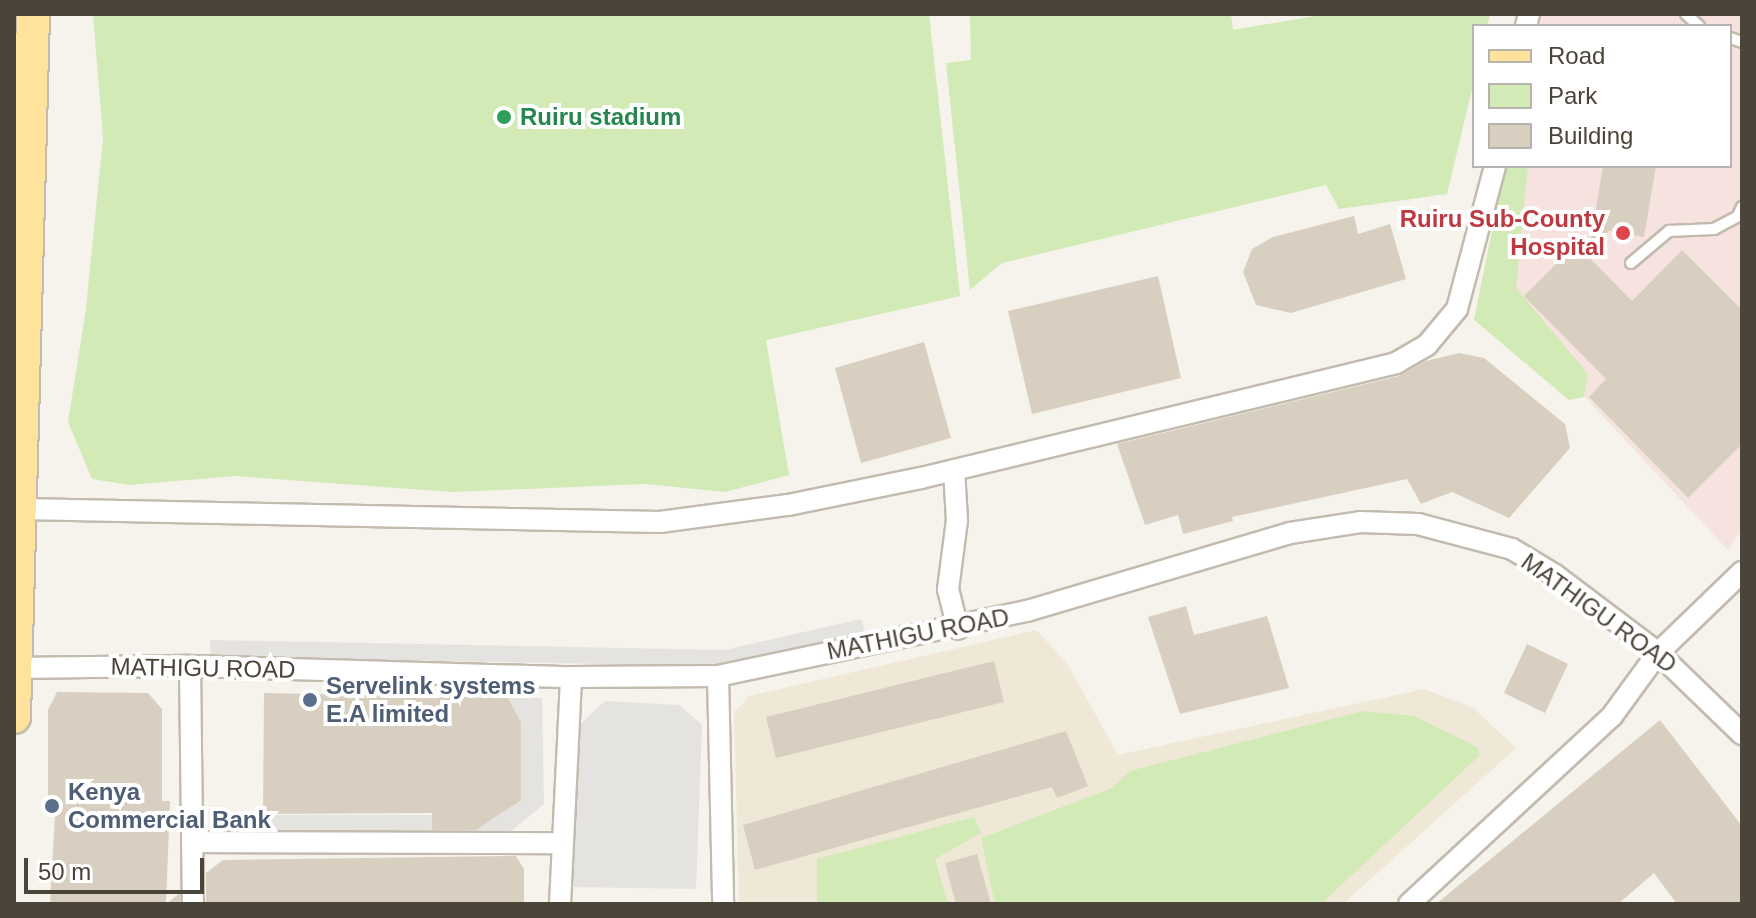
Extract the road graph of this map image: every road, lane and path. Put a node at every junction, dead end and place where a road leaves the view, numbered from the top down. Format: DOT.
graph roads {
  1 [pos="27,31"];
  2 [pos="1494,168"];
  3 [pos="1742,207"];
  4 [pos="1732,219"];
  5 [pos="1742,227"];
  6 [pos="1631,263"];
  7 [pos="20,368"];
  8 [pos="954,470"];
  9 [pos="23,509"];
  10 [pos="1742,572"];
  11 [pos="958,629"];
  12 [pos="1658,653"];
  13 [pos="190,666"];
  14 [pos="14,668"];
  15 [pos="718,676"];
  16 [pos="571,677"];
  17 [pos="14,717"];
  18 [pos="1742,734"];
  19 [pos="192,842"];
  20 [pos="563,843"];
  21 [pos="193,904"];
  22 [pos="560,904"];
  23 [pos="723,904"];
  24 [pos="1409,904"];
  1 -- 7 [label="main road"];
  2 -- 8 [label="street"];
  3 -- 4 [label="lane"];
  4 -- 5 [label="lane"];
  4 -- 6 [label="lane"];
  7 -- 9 [label="main road"];
  8 -- 9 [label="street"];
  8 -- 11 [label="street"];
  9 -- 14 [label="main road"];
  10 -- 12 [label="street"];
  11 -- 12 [label="street, MATHIGU ROAD"];
  11 -- 15 [label="street, MATHIGU ROAD"];
  12 -- 18 [label="street, MATHIGU ROAD"];
  12 -- 24 [label="street"];
  13 -- 14 [label="street, MATHIGU ROAD"];
  13 -- 16 [label="street, MATHIGU ROAD"];
  13 -- 19 [label="street"];
  14 -- 17 [label="main road"];
  15 -- 16 [label="street, MATHIGU ROAD"];
  15 -- 23 [label="street"];
  16 -- 20 [label="street"];
  19 -- 20 [label="street"];
  19 -- 21 [label="street"];
  20 -- 22 [label="street"];
}
